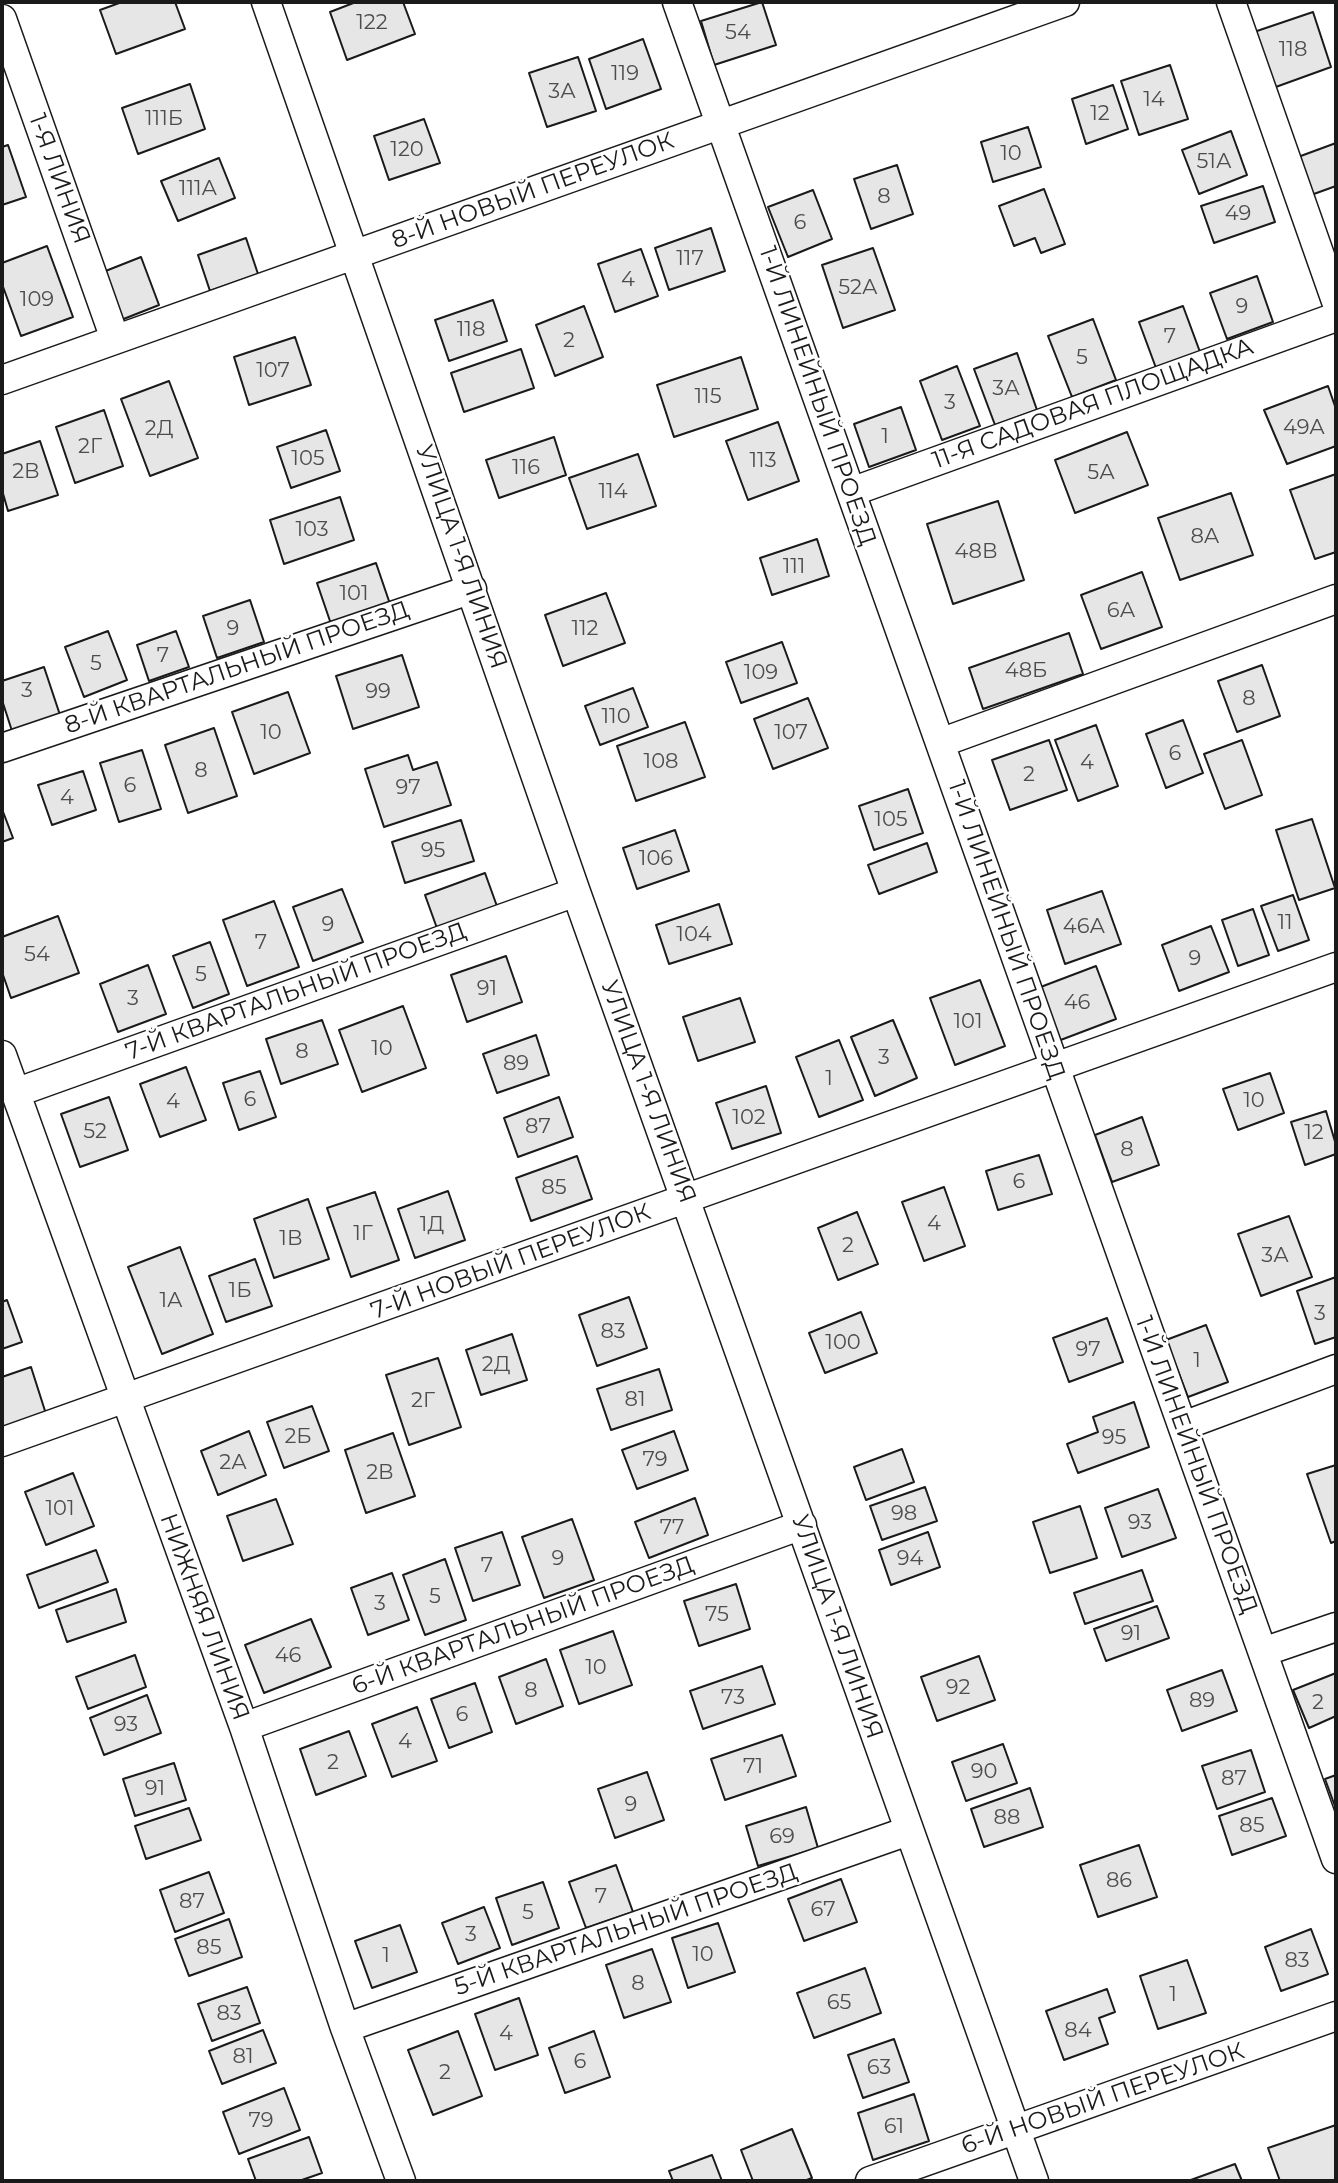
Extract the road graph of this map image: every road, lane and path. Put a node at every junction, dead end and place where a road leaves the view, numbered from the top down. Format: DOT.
graph roads {
  1 [pos="266,2"];
  2 [pos="677,2"];
  3 [pos="1065,2"];
  4 [pos="1231,2"];
  5 [pos="2,19"];
  6 [pos="721,124"];
  7 [pos="355,254"];
  8 [pos="1336,301"];
  9 [pos="1336,317"];
  10 [pos="115,340"];
  11 [pos="2,380"];
  12 [pos="850,492"];
  13 [pos="472,589"];
  14 [pos="1336,599"];
  15 [pos="940,743"];
  16 [pos="2,748"];
  17 [pos="576,892"];
  18 [pos="1336,967"];
  19 [pos="2,1055"];
  20 [pos="1055,1068"];
  21 [pos="15,1093"];
  22 [pos="687,1200"];
  23 [pos="1336,1369"];
  24 [pos="126,1399"];
  25 [pos="1183,1426"];
  26 [pos="2,1442"];
  27 [pos="802,1525"];
  28 [pos="1336,1627"];
  29 [pos="1263,1652"];
  30 [pos="244,1727"];
  31 [pos="908,1831"];
  32 [pos="1336,1859"];
  33 [pos="1336,2016"];
  34 [pos="345,2028"];
  35 [pos="1016,2130"];
  36 [pos="401,2181"];
  37 [pos="870,2181"];
  38 [pos="1034,2181"];
  1 -- 7 [label="street, УЛИЦА 1-Я ЛИНИЯ"];
  2 -- 6 [label="street, 1-Й ЛИНЕЙНЫЙ ПРОЕЗД"];
  3 -- 6 [label="street, 8-Й НОВЫЙ ПЕРЕУЛОК"];
  4 -- 8 [label="street"];
  5 -- 10 [label="street, 1-Я ЛИНИЯ"];
  6 -- 7 [label="street, 8-Й НОВЫЙ ПЕРЕУЛОК"];
  6 -- 12 [label="street, 1-Й ЛИНЕЙНЫЙ ПРОЕЗД"];
  7 -- 10 [label="street, 8-Й НОВЫЙ ПЕРЕУЛОК"];
  7 -- 13 [label="street, УЛИЦА 1-Я ЛИНИЯ"];
  9 -- 12 [label="street, 11-Я САДОВАЯ ПЛОЩАДКА"];
  10 -- 11 [label="street, 8-Й НОВЫЙ ПЕРЕУЛОК"];
  12 -- 15 [label="street, 1-Й ЛИНЕЙНЫЙ ПРОЕЗД"];
  13 -- 16 [label="street, 8-Й КВАРТАЛЬНЫЙ ПРОЕЗД"];
  13 -- 17 [label="street, УЛИЦА 1-Я ЛИНИЯ"];
  14 -- 15 [label="street"];
  15 -- 20 [label="street, 1-Й ЛИНЕЙНЫЙ ПРОЕЗД"];
  17 -- 21 [label="street, 7-Й КВАРТАЛЬНЫЙ ПРОЕЗД"];
  17 -- 22 [label="street, УЛИЦА 1-Я ЛИНИЯ"];
  18 -- 20 [label="street, 7-Й НОВЫЙ ПЕРЕУЛОК"];
  19 -- 21 [label="street, НИЖНЯЯ ЛИНИЯ"];
  20 -- 22 [label="street, 7-Й НОВЫЙ ПЕРЕУЛОК"];
  20 -- 25 [label="street, 1-Й ЛИНЕЙНЫЙ ПРОЕЗД"];
  21 -- 24 [label="street, НИЖНЯЯ ЛИНИЯ"];
  22 -- 24 [label="street, 7-Й НОВЫЙ ПЕРЕУЛОК"];
  22 -- 27 [label="street, УЛИЦА 1-Я ЛИНИЯ"];
  23 -- 25 [label="street"];
  24 -- 26 [label="street, 7-Й НОВЫЙ ПЕРЕУЛОК"];
  24 -- 30 [label="street, НИЖНЯЯ ЛИНИЯ"];
  25 -- 29 [label="street, 1-Й ЛИНЕЙНЫЙ ПРОЕЗД"];
  27 -- 30 [label="street, 6-Й КВАРТАЛЬНЫЙ ПРОЕЗД"];
  27 -- 31 [label="street, УЛИЦА 1-Я ЛИНИЯ"];
  28 -- 29 [label="street"];
  29 -- 32 [label="street, 1-Й ЛИНЕЙНЫЙ ПРОЕЗД"];
  30 -- 34 [label="street, НИЖНЯЯ ЛИНИЯ"];
  31 -- 34 [label="street, 5-Й КВАРТАЛЬНЫЙ ПРОЕЗД"];
  31 -- 35 [label="street, УЛИЦА 1-Я ЛИНИЯ"];
  33 -- 35 [label="street, 6-Й НОВЫЙ ПЕРЕУЛОК"];
  34 -- 36 [label="street, НИЖНЯЯ ЛИНИЯ"];
  35 -- 37 [label="street, 6-Й НОВЫЙ ПЕРЕУЛОК"];
  35 -- 38 [label="street, УЛИЦА 1-Я ЛИНИЯ"];
}
